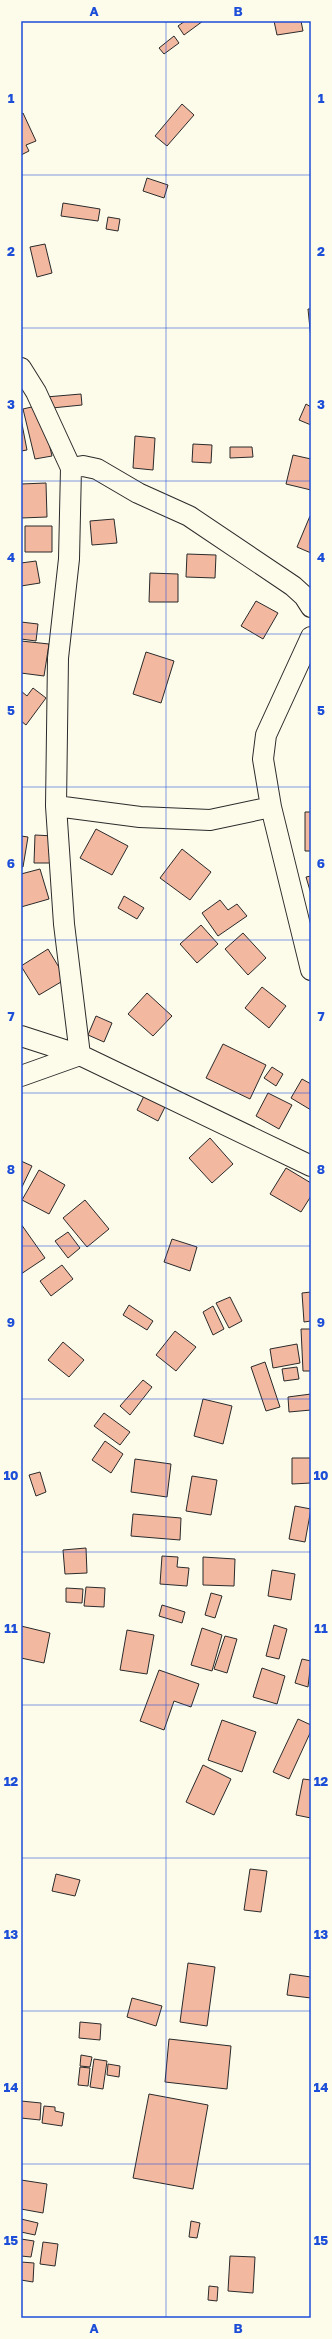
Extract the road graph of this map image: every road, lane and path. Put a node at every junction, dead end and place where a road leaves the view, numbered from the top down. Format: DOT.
graph roads {
  1 [pos="21,368"];
  2 [pos="71,468"];
  3 [pos="311,607"];
  4 [pos="311,637"];
  5 [pos="56,806"];
  6 [pos="271,806"];
  7 [pos="311,970"];
  8 [pos="21,1036"];
  9 [pos="80,1055"];
  10 [pos="21,1076"];
  11 [pos="311,1166"];
  1 -- 2 [label="street"];
  2 -- 3 [label="street"];
  2 -- 5 [label="street"];
  4 -- 6 [label="street"];
  5 -- 6 [label="street"];
  5 -- 9 [label="street"];
  6 -- 7 [label="street"];
  8 -- 9 [label="street"];
  9 -- 10 [label="street"];
  9 -- 11 [label="street"];
}
